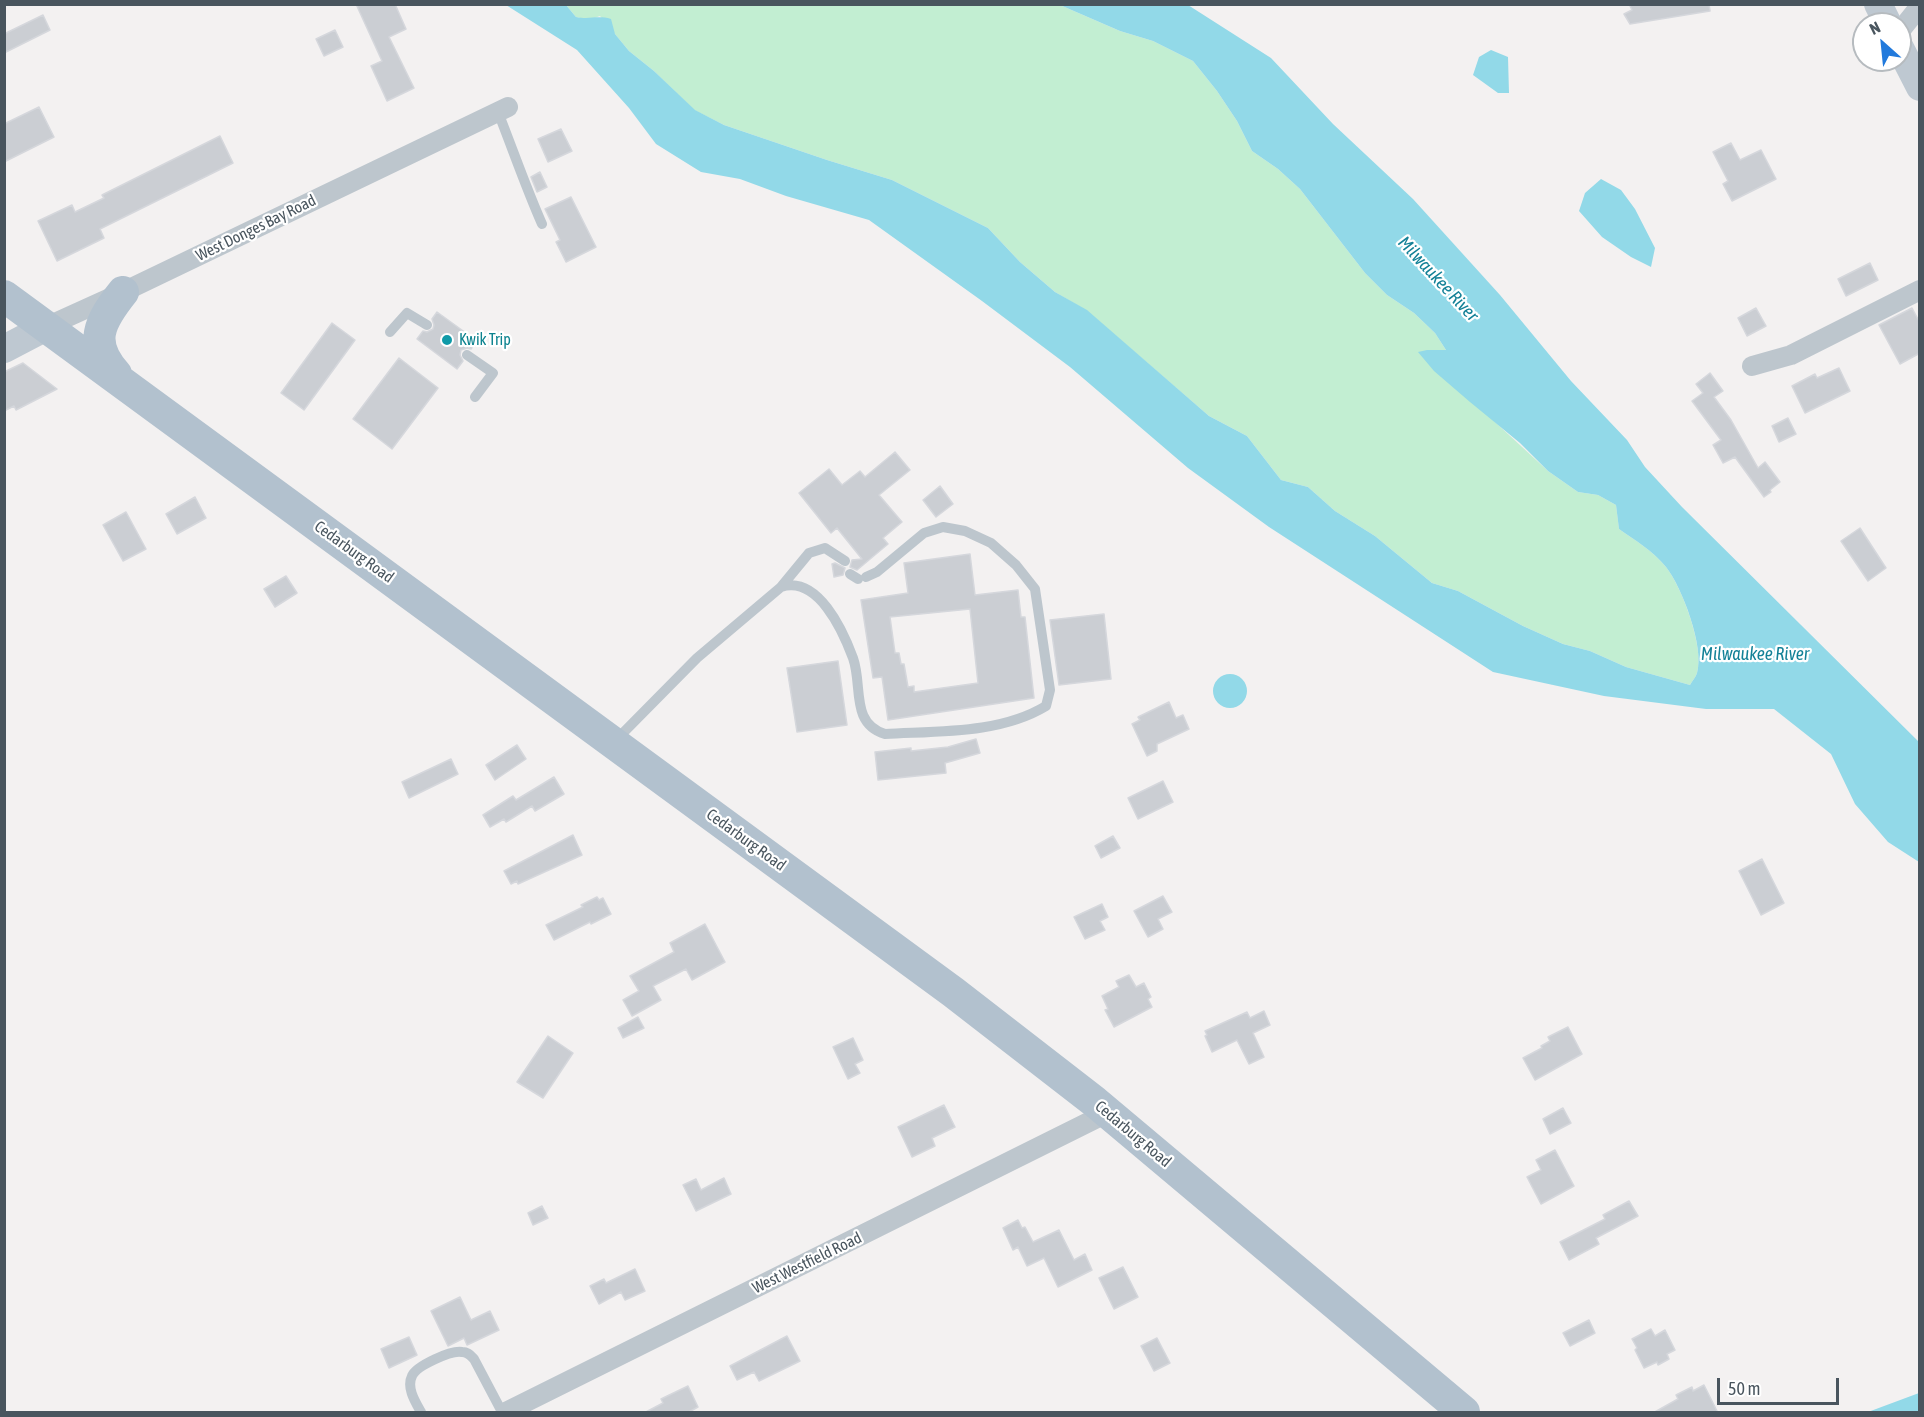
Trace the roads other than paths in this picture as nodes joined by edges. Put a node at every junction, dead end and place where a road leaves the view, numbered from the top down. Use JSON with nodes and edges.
{"nodes":[{"id":1,"x":1912,"y":71,"type":"edge"},
{"id":2,"x":1920,"y":87,"type":"edge"},
{"id":3,"x":503,"y":110,"type":"joint"},
{"id":4,"x":542,"y":224,"type":"dead end"},
{"id":5,"x":1920,"y":290,"type":"edge"},
{"id":6,"x":123,"y":292,"type":"junction"},
{"id":7,"x":4,"y":296,"type":"edge"},
{"id":8,"x":427,"y":325,"type":"dead end"},
{"id":9,"x":48,"y":326,"type":"junction"},
{"id":10,"x":390,"y":332,"type":"dead end"},
{"id":11,"x":4,"y":349,"type":"edge"},
{"id":12,"x":467,"y":355,"type":"dead end"},
{"id":13,"x":1752,"y":366,"type":"dead end"},
{"id":14,"x":125,"y":383,"type":"junction"},
{"id":15,"x":475,"y":397,"type":"dead end"},
{"id":16,"x":845,"y":561,"type":"dead end"},
{"id":17,"x":858,"y":577,"type":"dead end"},
{"id":18,"x":781,"y":586,"type":"junction"},
{"id":19,"x":614,"y":743,"type":"junction"},
{"id":20,"x":1107,"y":1113,"type":"junction"},
{"id":21,"x":421,"y":1413,"type":"edge"},
{"id":22,"x":504,"y":1413,"type":"edge"},
{"id":23,"x":1464,"y":1413,"type":"edge"}],
"edges":[{"from":1,"to":2,"type":"street"},
{"from":3,"to":4,"type":"lane"},
{"from":3,"to":6,"type":"street","name":"West Donges Bay Road"},
{"from":5,"to":13,"type":"street"},
{"from":6,"to":9,"type":"street","name":"West Donges Bay Road"},
{"from":6,"to":14,"type":"main road"},
{"from":7,"to":9,"type":"main road","name":"Cedarburg Road"},
{"from":8,"to":10,"type":"lane"},
{"from":9,"to":11,"type":"street","name":"West Donges Bay Road"},
{"from":9,"to":14,"type":"main road","name":"Cedarburg Road"},
{"from":12,"to":15,"type":"lane"},
{"from":14,"to":19,"type":"main road","name":"Cedarburg Road"},
{"from":16,"to":18,"type":"lane"},
{"from":17,"to":18,"type":"lane"},
{"from":18,"to":19,"type":"lane"},
{"from":19,"to":20,"type":"main road","name":"Cedarburg Road"},
{"from":20,"to":22,"type":"street","name":"West Westfield Road"},
{"from":20,"to":23,"type":"main road","name":"Cedarburg Road"},
{"from":21,"to":22,"type":"lane"}]}
